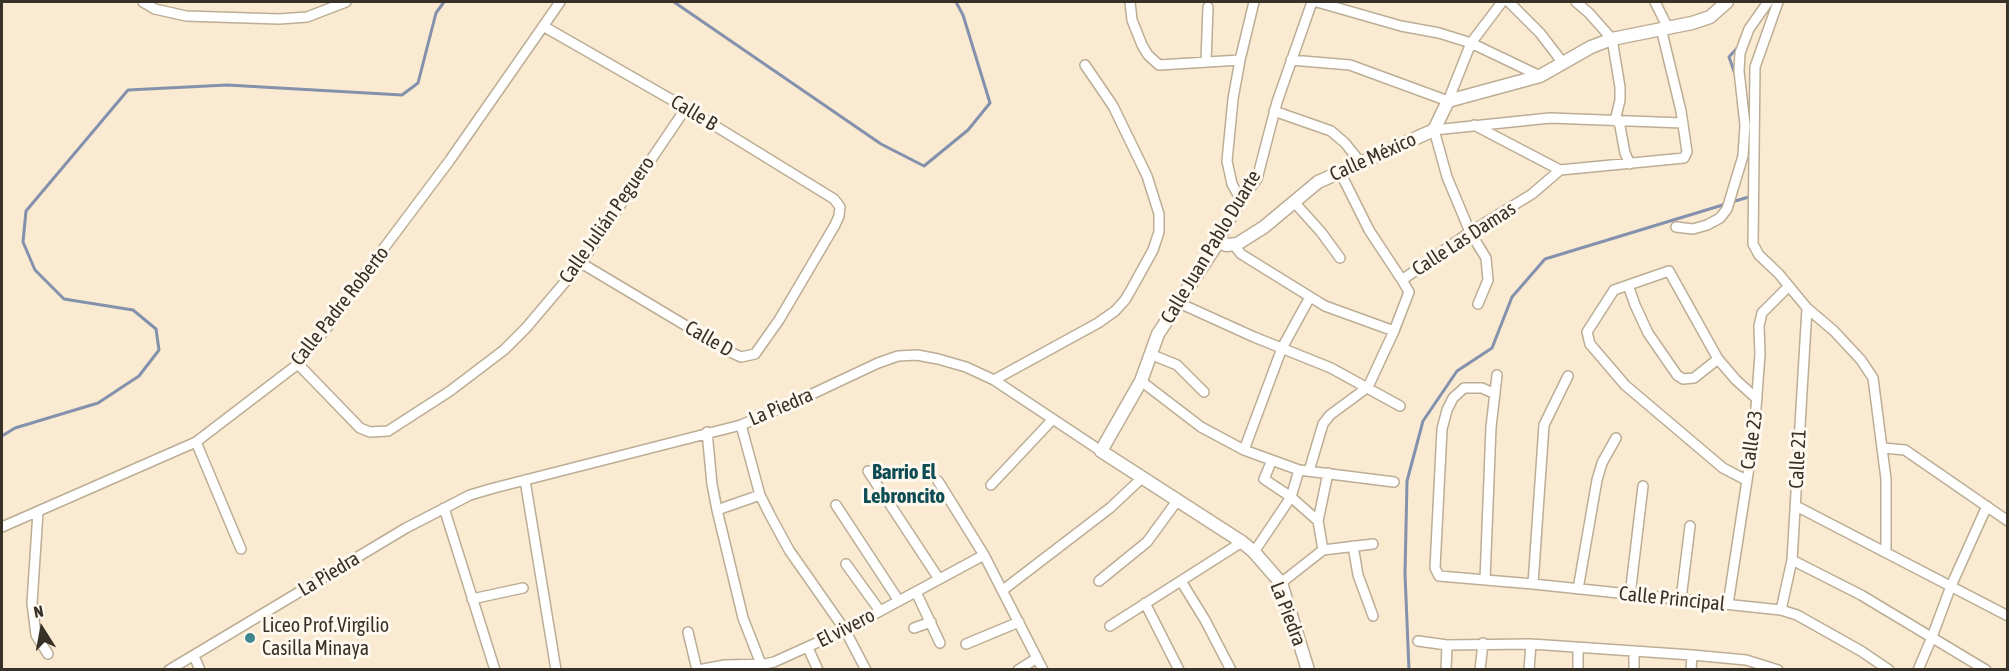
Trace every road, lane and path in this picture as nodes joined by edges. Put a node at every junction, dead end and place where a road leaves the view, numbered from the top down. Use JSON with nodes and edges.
{"nodes":[{"id":1,"x":143,"y":2,"type":"edge"},
{"id":2,"x":346,"y":2,"type":"edge"},
{"id":3,"x":560,"y":2,"type":"edge"},
{"id":4,"x":1130,"y":2,"type":"edge"},
{"id":5,"x":1254,"y":2,"type":"edge"},
{"id":6,"x":1312,"y":2,"type":"edge"},
{"id":7,"x":1317,"y":2,"type":"edge"},
{"id":8,"x":1502,"y":2,"type":"edge"},
{"id":9,"x":1509,"y":2,"type":"edge"},
{"id":10,"x":1576,"y":2,"type":"edge"},
{"id":11,"x":1655,"y":2,"type":"edge"},
{"id":12,"x":1725,"y":2,"type":"edge"},
{"id":13,"x":1768,"y":2,"type":"edge"},
{"id":14,"x":1778,"y":2,"type":"edge"},
{"id":15,"x":1208,"y":7,"type":"dead end"},
{"id":16,"x":543,"y":26,"type":"junction"},
{"id":17,"x":1664,"y":28,"type":"junction"},
{"id":18,"x":1612,"y":39,"type":"junction"},
{"id":19,"x":1471,"y":43,"type":"junction"},
{"id":20,"x":1240,"y":60,"type":"junction"},
{"id":21,"x":1291,"y":60,"type":"junction"},
{"id":22,"x":1206,"y":62,"type":"junction"},
{"id":23,"x":1563,"y":63,"type":"junction"},
{"id":24,"x":1084,"y":65,"type":"dead end"},
{"id":25,"x":1540,"y":76,"type":"junction"},
{"id":26,"x":1448,"y":100,"type":"junction"},
{"id":27,"x":686,"y":108,"type":"junction"},
{"id":28,"x":1274,"y":111,"type":"junction"},
{"id":29,"x":1617,"y":121,"type":"junction"},
{"id":30,"x":1683,"y":123,"type":"junction"},
{"id":31,"x":1473,"y":124,"type":"junction"},
{"id":32,"x":1434,"y":129,"type":"junction"},
{"id":33,"x":1361,"y":163,"type":"junction"},
{"id":34,"x":1630,"y":164,"type":"junction"},
{"id":35,"x":1560,"y":170,"type":"junction"},
{"id":36,"x":1340,"y":172,"type":"junction"},
{"id":37,"x":1241,"y":200,"type":"junction"},
{"id":38,"x":1294,"y":202,"type":"junction"},
{"id":39,"x":840,"y":207,"type":"joint"},
{"id":40,"x":1676,"y":227,"type":"dead end"},
{"id":41,"x":1470,"y":232,"type":"junction"},
{"id":42,"x":1219,"y":241,"type":"junction"},
{"id":43,"x":1234,"y":245,"type":"junction"},
{"id":44,"x":1340,"y":258,"type":"dead end"},
{"id":45,"x":581,"y":263,"type":"junction"},
{"id":46,"x":1402,"y":280,"type":"junction"},
{"id":47,"x":1628,"y":285,"type":"junction"},
{"id":48,"x":1789,"y":286,"type":"junction"},
{"id":49,"x":1310,"y":297,"type":"junction"},
{"id":50,"x":1179,"y":303,"type":"junction"},
{"id":51,"x":1478,"y":304,"type":"dead end"},
{"id":52,"x":1807,"y":308,"type":"junction"},
{"id":53,"x":1394,"y":331,"type":"junction"},
{"id":54,"x":1282,"y":348,"type":"junction"},
{"id":55,"x":1150,"y":354,"type":"junction"},
{"id":56,"x":1718,"y":359,"type":"junction"},
{"id":57,"x":298,"y":364,"type":"junction"},
{"id":58,"x":1497,"y":375,"type":"dead end"},
{"id":59,"x":1568,"y":376,"type":"dead end"},
{"id":60,"x":994,"y":380,"type":"junction"},
{"id":61,"x":1141,"y":381,"type":"junction"},
{"id":62,"x":1368,"y":387,"type":"junction"},
{"id":63,"x":1204,"y":392,"type":"dead end"},
{"id":64,"x":1495,"y":394,"type":"junction"},
{"id":65,"x":1757,"y":399,"type":"junction"},
{"id":66,"x":1400,"y":406,"type":"dead end"},
{"id":67,"x":1053,"y":419,"type":"junction"},
{"id":68,"x":741,"y":425,"type":"junction"},
{"id":69,"x":707,"y":432,"type":"junction"},
{"id":70,"x":1616,"y":438,"type":"dead end"},
{"id":71,"x":196,"y":442,"type":"junction"},
{"id":72,"x":1882,"y":448,"type":"junction"},
{"id":73,"x":1244,"y":450,"type":"junction"},
{"id":74,"x":1101,"y":451,"type":"junction"},
{"id":75,"x":1272,"y":460,"type":"junction"},
{"id":76,"x":1304,"y":470,"type":"junction"},
{"id":77,"x":868,"y":471,"type":"dead end"},
{"id":78,"x":1328,"y":474,"type":"junction"},
{"id":79,"x":1143,"y":477,"type":"junction"},
{"id":80,"x":525,"y":480,"type":"junction"},
{"id":81,"x":1746,"y":480,"type":"junction"},
{"id":82,"x":939,"y":481,"type":"dead end"},
{"id":83,"x":1394,"y":482,"type":"dead end"},
{"id":84,"x":991,"y":485,"type":"dead end"},
{"id":85,"x":1643,"y":486,"type":"dead end"},
{"id":86,"x":760,"y":495,"type":"junction"},
{"id":87,"x":1291,"y":497,"type":"junction"},
{"id":88,"x":1177,"y":501,"type":"junction"},
{"id":89,"x":836,"y":506,"type":"dead end"},
{"id":90,"x":1796,"y":506,"type":"junction"},
{"id":91,"x":1987,"y":506,"type":"junction"},
{"id":92,"x":444,"y":508,"type":"junction"},
{"id":93,"x":717,"y":510,"type":"junction"},
{"id":94,"x":38,"y":512,"type":"junction"},
{"id":95,"x":1318,"y":521,"type":"junction"},
{"id":96,"x":2007,"y":521,"type":"edge"},
{"id":97,"x":1690,"y":526,"type":"dead end"},
{"id":98,"x":2,"y":528,"type":"edge"},
{"id":99,"x":1242,"y":542,"type":"junction"},
{"id":100,"x":1373,"y":544,"type":"dead end"},
{"id":101,"x":1353,"y":546,"type":"junction"},
{"id":102,"x":241,"y":549,"type":"dead end"},
{"id":103,"x":1323,"y":550,"type":"junction"},
{"id":104,"x":1254,"y":552,"type":"junction"},
{"id":105,"x":1886,"y":552,"type":"junction"},
{"id":106,"x":984,"y":555,"type":"junction"},
{"id":107,"x":1792,"y":560,"type":"junction"},
{"id":108,"x":846,"y":564,"type":"dead end"},
{"id":109,"x":939,"y":579,"type":"junction"},
{"id":110,"x":1099,"y":580,"type":"dead end"},
{"id":111,"x":1485,"y":580,"type":"junction"},
{"id":112,"x":1180,"y":581,"type":"junction"},
{"id":113,"x":1281,"y":583,"type":"junction"},
{"id":114,"x":1533,"y":584,"type":"junction"},
{"id":115,"x":1951,"y":586,"type":"junction"},
{"id":116,"x":523,"y":588,"type":"dead end"},
{"id":117,"x":1578,"y":589,"type":"junction"},
{"id":118,"x":1003,"y":590,"type":"junction"},
{"id":119,"x":916,"y":592,"type":"junction"},
{"id":120,"x":1630,"y":595,"type":"junction"},
{"id":121,"x":472,"y":599,"type":"junction"},
{"id":122,"x":1681,"y":599,"type":"junction"},
{"id":123,"x":899,"y":601,"type":"junction"},
{"id":124,"x":1145,"y":603,"type":"junction"},
{"id":125,"x":1728,"y":604,"type":"junction"},
{"id":126,"x":1781,"y":609,"type":"junction"},
{"id":127,"x":880,"y":610,"type":"junction"},
{"id":128,"x":1372,"y":616,"type":"dead end"},
{"id":129,"x":2007,"y":616,"type":"edge"},
{"id":130,"x":931,"y":622,"type":"junction"},
{"id":131,"x":1019,"y":622,"type":"junction"},
{"id":132,"x":1110,"y":626,"type":"dead end"},
{"id":133,"x":914,"y":628,"type":"dead end"},
{"id":134,"x":845,"y":630,"type":"junction"},
{"id":135,"x":688,"y":632,"type":"dead end"},
{"id":136,"x":1932,"y":638,"type":"junction"},
{"id":137,"x":1418,"y":641,"type":"dead end"},
{"id":138,"x":940,"y":643,"type":"dead end"},
{"id":139,"x":1483,"y":643,"type":"junction"},
{"id":140,"x":966,"y":644,"type":"dead end"},
{"id":141,"x":1531,"y":644,"type":"junction"},
{"id":142,"x":1447,"y":645,"type":"junction"},
{"id":143,"x":808,"y":648,"type":"junction"},
{"id":144,"x":1578,"y":648,"type":"junction"},
{"id":145,"x":1634,"y":651,"type":"junction"},
{"id":146,"x":48,"y":654,"type":"dead end"},
{"id":147,"x":1692,"y":655,"type":"junction"},
{"id":148,"x":194,"y":656,"type":"junction"},
{"id":149,"x":1037,"y":658,"type":"junction"},
{"id":150,"x":1746,"y":665,"type":"edge"},
{"id":151,"x":765,"y":666,"type":"edge"},
{"id":152,"x":169,"y":669,"type":"edge"},
{"id":153,"x":200,"y":669,"type":"edge"},
{"id":154,"x":495,"y":669,"type":"edge"},
{"id":155,"x":556,"y":669,"type":"edge"},
{"id":156,"x":697,"y":669,"type":"edge"},
{"id":157,"x":818,"y":669,"type":"edge"},
{"id":158,"x":866,"y":669,"type":"edge"},
{"id":159,"x":1018,"y":669,"type":"edge"},
{"id":160,"x":1043,"y":669,"type":"edge"},
{"id":161,"x":1179,"y":669,"type":"edge"},
{"id":162,"x":1231,"y":669,"type":"edge"},
{"id":163,"x":1308,"y":669,"type":"edge"},
{"id":164,"x":1446,"y":669,"type":"edge"},
{"id":165,"x":1480,"y":669,"type":"edge"},
{"id":166,"x":1529,"y":669,"type":"edge"},
{"id":167,"x":1578,"y":669,"type":"edge"},
{"id":168,"x":1634,"y":669,"type":"edge"},
{"id":169,"x":1691,"y":669,"type":"edge"},
{"id":170,"x":1778,"y":669,"type":"edge"},
{"id":171,"x":1889,"y":669,"type":"edge"},
{"id":172,"x":1918,"y":669,"type":"edge"},
{"id":173,"x":1986,"y":669,"type":"edge"}],
"edges":[{"from":1,"to":2,"type":"street"},
{"from":3,"to":16,"type":"street","name":"Calle Padre Roberto"},
{"from":4,"to":22,"type":"street"},
{"from":5,"to":20,"type":"street"},
{"from":6,"to":21,"type":"street","name":"Calle Juan Pablo Duarte"},
{"from":7,"to":19,"type":"street"},
{"from":8,"to":19,"type":"street"},
{"from":9,"to":23,"type":"street"},
{"from":10,"to":18,"type":"street"},
{"from":11,"to":17,"type":"street"},
{"from":12,"to":17,"type":"street"},
{"from":13,"to":40,"type":"street"},
{"from":14,"to":48,"type":"street"},
{"from":15,"to":22,"type":"street"},
{"from":16,"to":27,"type":"street","name":"Calle B"},
{"from":16,"to":57,"type":"street","name":"Calle Padre Roberto"},
{"from":17,"to":18,"type":"street"},
{"from":17,"to":30,"type":"street"},
{"from":18,"to":23,"type":"street"},
{"from":18,"to":29,"type":"street"},
{"from":19,"to":25,"type":"street"},
{"from":19,"to":26,"type":"street"},
{"from":20,"to":22,"type":"street"},
{"from":20,"to":37,"type":"street"},
{"from":21,"to":26,"type":"street"},
{"from":21,"to":28,"type":"street","name":"Calle Juan Pablo Duarte"},
{"from":23,"to":25,"type":"street"},
{"from":24,"to":60,"type":"street"},
{"from":25,"to":26,"type":"street"},
{"from":26,"to":32,"type":"street","name":"Calle México"},
{"from":27,"to":39,"type":"street","name":"Calle B"},
{"from":27,"to":45,"type":"street","name":"Calle Julián Peguero"},
{"from":28,"to":33,"type":"street"},
{"from":28,"to":37,"type":"street","name":"Calle Juan Pablo Duarte"},
{"from":29,"to":30,"type":"street"},
{"from":29,"to":31,"type":"street"},
{"from":29,"to":34,"type":"street"},
{"from":30,"to":34,"type":"street"},
{"from":31,"to":32,"type":"street"},
{"from":31,"to":35,"type":"street"},
{"from":32,"to":33,"type":"street","name":"Calle México"},
{"from":32,"to":41,"type":"street"},
{"from":33,"to":36,"type":"street","name":"Calle México"},
{"from":34,"to":35,"type":"street"},
{"from":35,"to":41,"type":"street","name":"Calle Las Damas"},
{"from":36,"to":38,"type":"street","name":"Calle México"},
{"from":36,"to":46,"type":"street"},
{"from":37,"to":42,"type":"street","name":"Calle Juan Pablo Duarte"},
{"from":38,"to":43,"type":"street","name":"Calle México"},
{"from":38,"to":44,"type":"street"},
{"from":39,"to":45,"type":"street","name":"Calle D"},
{"from":41,"to":46,"type":"street","name":"Calle Las Damas"},
{"from":41,"to":51,"type":"street"},
{"from":42,"to":43,"type":"street"},
{"from":42,"to":50,"type":"street","name":"Calle Juan Pablo Duarte"},
{"from":43,"to":49,"type":"street"},
{"from":45,"to":57,"type":"street","name":"Calle Julián Peguero"},
{"from":46,"to":53,"type":"street","name":"Calle Las Damas"},
{"from":47,"to":56,"type":"street"},
{"from":47,"to":56,"type":"street"},
{"from":47,"to":81,"type":"street"},
{"from":48,"to":52,"type":"street"},
{"from":48,"to":65,"type":"street","name":"Calle 23"},
{"from":49,"to":53,"type":"street"},
{"from":49,"to":54,"type":"street"},
{"from":50,"to":54,"type":"street"},
{"from":50,"to":55,"type":"street","name":"Calle Juan Pablo Duarte"},
{"from":52,"to":72,"type":"street"},
{"from":52,"to":90,"type":"street","name":"Calle 21"},
{"from":53,"to":62,"type":"street","name":"Calle Las Damas"},
{"from":54,"to":62,"type":"street"},
{"from":54,"to":73,"type":"street"},
{"from":55,"to":61,"type":"street","name":"Calle Juan Pablo Duarte"},
{"from":55,"to":63,"type":"street"},
{"from":56,"to":65,"type":"street"},
{"from":57,"to":71,"type":"street","name":"Calle Padre Roberto"},
{"from":58,"to":64,"type":"street"},
{"from":59,"to":114,"type":"street"},
{"from":60,"to":67,"type":"street","name":"La Piedra"},
{"from":60,"to":68,"type":"street","name":"La Piedra"},
{"from":61,"to":73,"type":"street"},
{"from":61,"to":74,"type":"street","name":"Calle Juan Pablo Duarte"},
{"from":62,"to":66,"type":"street"},
{"from":62,"to":76,"type":"street","name":"Calle Las Damas"},
{"from":64,"to":111,"type":"street"},
{"from":64,"to":111,"type":"street","name":"Calle Principal"},
{"from":65,"to":81,"type":"street","name":"Calle 23"},
{"from":67,"to":74,"type":"street","name":"La Piedra"},
{"from":67,"to":84,"type":"street"},
{"from":68,"to":69,"type":"street","name":"La Piedra"},
{"from":68,"to":86,"type":"street"},
{"from":69,"to":80,"type":"street","name":"La Piedra"},
{"from":69,"to":93,"type":"street"},
{"from":70,"to":117,"type":"street"},
{"from":71,"to":94,"type":"street","name":"Calle Padre Roberto"},
{"from":71,"to":102,"type":"street"},
{"from":72,"to":91,"type":"street"},
{"from":72,"to":105,"type":"street"},
{"from":73,"to":75,"type":"street"},
{"from":74,"to":79,"type":"street","name":"La Piedra"},
{"from":75,"to":76,"type":"street"},
{"from":75,"to":87,"type":"street"},
{"from":76,"to":78,"type":"street"},
{"from":76,"to":87,"type":"street","name":"Calle Las Damas"},
{"from":77,"to":109,"type":"street"},
{"from":78,"to":83,"type":"street"},
{"from":78,"to":95,"type":"street"},
{"from":79,"to":88,"type":"street","name":"La Piedra"},
{"from":79,"to":118,"type":"street"},
{"from":80,"to":92,"type":"street","name":"La Piedra"},
{"from":80,"to":155,"type":"street"},
{"from":81,"to":125,"type":"street","name":"Calle 23"},
{"from":82,"to":106,"type":"street"},
{"from":85,"to":120,"type":"street"},
{"from":86,"to":93,"type":"street"},
{"from":86,"to":134,"type":"street"},
{"from":87,"to":95,"type":"street"},
{"from":87,"to":104,"type":"street","name":"Calle Las Damas"},
{"from":88,"to":99,"type":"street","name":"La Piedra"},
{"from":88,"to":110,"type":"street"},
{"from":89,"to":123,"type":"street"},
{"from":90,"to":105,"type":"street"},
{"from":90,"to":107,"type":"street","name":"Calle 21"},
{"from":91,"to":96,"type":"street"},
{"from":91,"to":115,"type":"street"},
{"from":92,"to":121,"type":"street"},
{"from":92,"to":148,"type":"street","name":"La Piedra"},
{"from":93,"to":151,"type":"street"},
{"from":94,"to":98,"type":"street","name":"Calle Padre Roberto"},
{"from":94,"to":146,"type":"street"},
{"from":95,"to":103,"type":"street"},
{"from":97,"to":122,"type":"street"},
{"from":99,"to":104,"type":"street","name":"La Piedra"},
{"from":99,"to":112,"type":"street"},
{"from":100,"to":101,"type":"street"},
{"from":101,"to":103,"type":"street"},
{"from":101,"to":128,"type":"street"},
{"from":103,"to":113,"type":"street"},
{"from":104,"to":113,"type":"street","name":"La Piedra"},
{"from":105,"to":115,"type":"street"},
{"from":106,"to":109,"type":"street","name":"El vivero"},
{"from":106,"to":118,"type":"street"},
{"from":107,"to":126,"type":"street","name":"Calle 21"},
{"from":107,"to":136,"type":"street"},
{"from":108,"to":127,"type":"street"},
{"from":109,"to":119,"type":"street","name":"El vivero"},
{"from":111,"to":114,"type":"street","name":"Calle Principal"},
{"from":112,"to":124,"type":"street"},
{"from":112,"to":162,"type":"street"},
{"from":113,"to":163,"type":"street","name":"La Piedra"},
{"from":114,"to":117,"type":"street","name":"Calle Principal"},
{"from":115,"to":129,"type":"street"},
{"from":115,"to":136,"type":"street"},
{"from":116,"to":121,"type":"street"},
{"from":117,"to":120,"type":"street","name":"Calle Principal"},
{"from":118,"to":131,"type":"street"},
{"from":119,"to":123,"type":"street","name":"El vivero"},
{"from":119,"to":130,"type":"street"},
{"from":120,"to":122,"type":"street","name":"Calle Principal"},
{"from":121,"to":154,"type":"street"},
{"from":122,"to":125,"type":"street","name":"Calle Principal"},
{"from":123,"to":127,"type":"street","name":"El vivero"},
{"from":124,"to":132,"type":"street"},
{"from":124,"to":161,"type":"street"},
{"from":125,"to":126,"type":"street","name":"Calle Principal"},
{"from":126,"to":171,"type":"street","name":"Calle Principal"},
{"from":127,"to":134,"type":"street","name":"El vivero"},
{"from":130,"to":133,"type":"street"},
{"from":130,"to":138,"type":"street"},
{"from":131,"to":140,"type":"street"},
{"from":131,"to":149,"type":"street"},
{"from":134,"to":143,"type":"street","name":"El vivero"},
{"from":134,"to":158,"type":"street"},
{"from":135,"to":156,"type":"street"},
{"from":136,"to":172,"type":"street"},
{"from":136,"to":173,"type":"street"},
{"from":137,"to":142,"type":"street"},
{"from":139,"to":141,"type":"street"},
{"from":139,"to":142,"type":"street"},
{"from":139,"to":165,"type":"street"},
{"from":141,"to":144,"type":"street"},
{"from":141,"to":166,"type":"street"},
{"from":142,"to":164,"type":"street"},
{"from":143,"to":151,"type":"street","name":"El vivero"},
{"from":143,"to":157,"type":"street"},
{"from":144,"to":145,"type":"street"},
{"from":144,"to":167,"type":"street"},
{"from":145,"to":147,"type":"street"},
{"from":145,"to":168,"type":"street"},
{"from":147,"to":150,"type":"street"},
{"from":147,"to":169,"type":"street"},
{"from":148,"to":152,"type":"street","name":"La Piedra"},
{"from":148,"to":153,"type":"street"},
{"from":149,"to":159,"type":"street"},
{"from":149,"to":160,"type":"street"},
{"from":150,"to":170,"type":"street"},
{"from":151,"to":156,"type":"street","name":"El vivero"}]}
